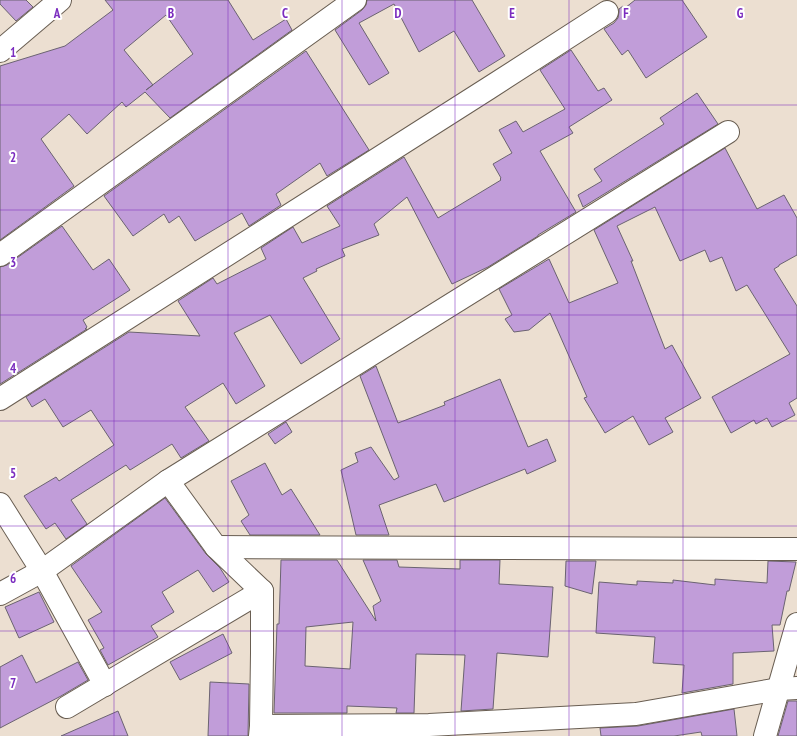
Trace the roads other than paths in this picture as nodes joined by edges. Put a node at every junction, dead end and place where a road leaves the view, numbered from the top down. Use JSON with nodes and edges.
{"nodes":[{"id":1,"x":60,"y":0,"type":"edge"},
{"id":2,"x":355,"y":0,"type":"edge"},
{"id":3,"x":606,"y":12,"type":"dead end"},
{"id":4,"x":0,"y":51,"type":"edge"},
{"id":5,"x":728,"y":132,"type":"dead end"},
{"id":6,"x":0,"y":255,"type":"edge"},
{"id":7,"x":0,"y":399,"type":"edge"},
{"id":8,"x":168,"y":481,"type":"junction"},
{"id":9,"x":0,"y":504,"type":"edge"},
{"id":10,"x":216,"y":547,"type":"junction"},
{"id":11,"x":797,"y":549,"type":"edge"},
{"id":12,"x":42,"y":571,"type":"junction"},
{"id":13,"x":262,"y":591,"type":"junction"},
{"id":14,"x":0,"y":594,"type":"edge"},
{"id":15,"x":797,"y":624,"type":"edge"},
{"id":16,"x":105,"y":685,"type":"junction"},
{"id":17,"x":788,"y":688,"type":"edge"},
{"id":18,"x":67,"y":708,"type":"dead end"},
{"id":19,"x":260,"y":731,"type":"edge"},
{"id":20,"x":428,"y":731,"type":"edge"},
{"id":21,"x":764,"y":736,"type":"edge"}],
"edges":[{"from":1,"to":4,"type":"street"},
{"from":2,"to":6,"type":"street"},
{"from":3,"to":7,"type":"street"},
{"from":5,"to":8,"type":"street"},
{"from":8,"to":10,"type":"street"},
{"from":8,"to":12,"type":"street"},
{"from":9,"to":12,"type":"street"},
{"from":10,"to":11,"type":"street"},
{"from":10,"to":13,"type":"street"},
{"from":12,"to":14,"type":"street"},
{"from":12,"to":16,"type":"street"},
{"from":13,"to":16,"type":"street"},
{"from":13,"to":19,"type":"street"},
{"from":15,"to":17,"type":"street"},
{"from":16,"to":18,"type":"street"},
{"from":17,"to":20,"type":"street"},
{"from":17,"to":21,"type":"street"},
{"from":19,"to":20,"type":"street"}]}
